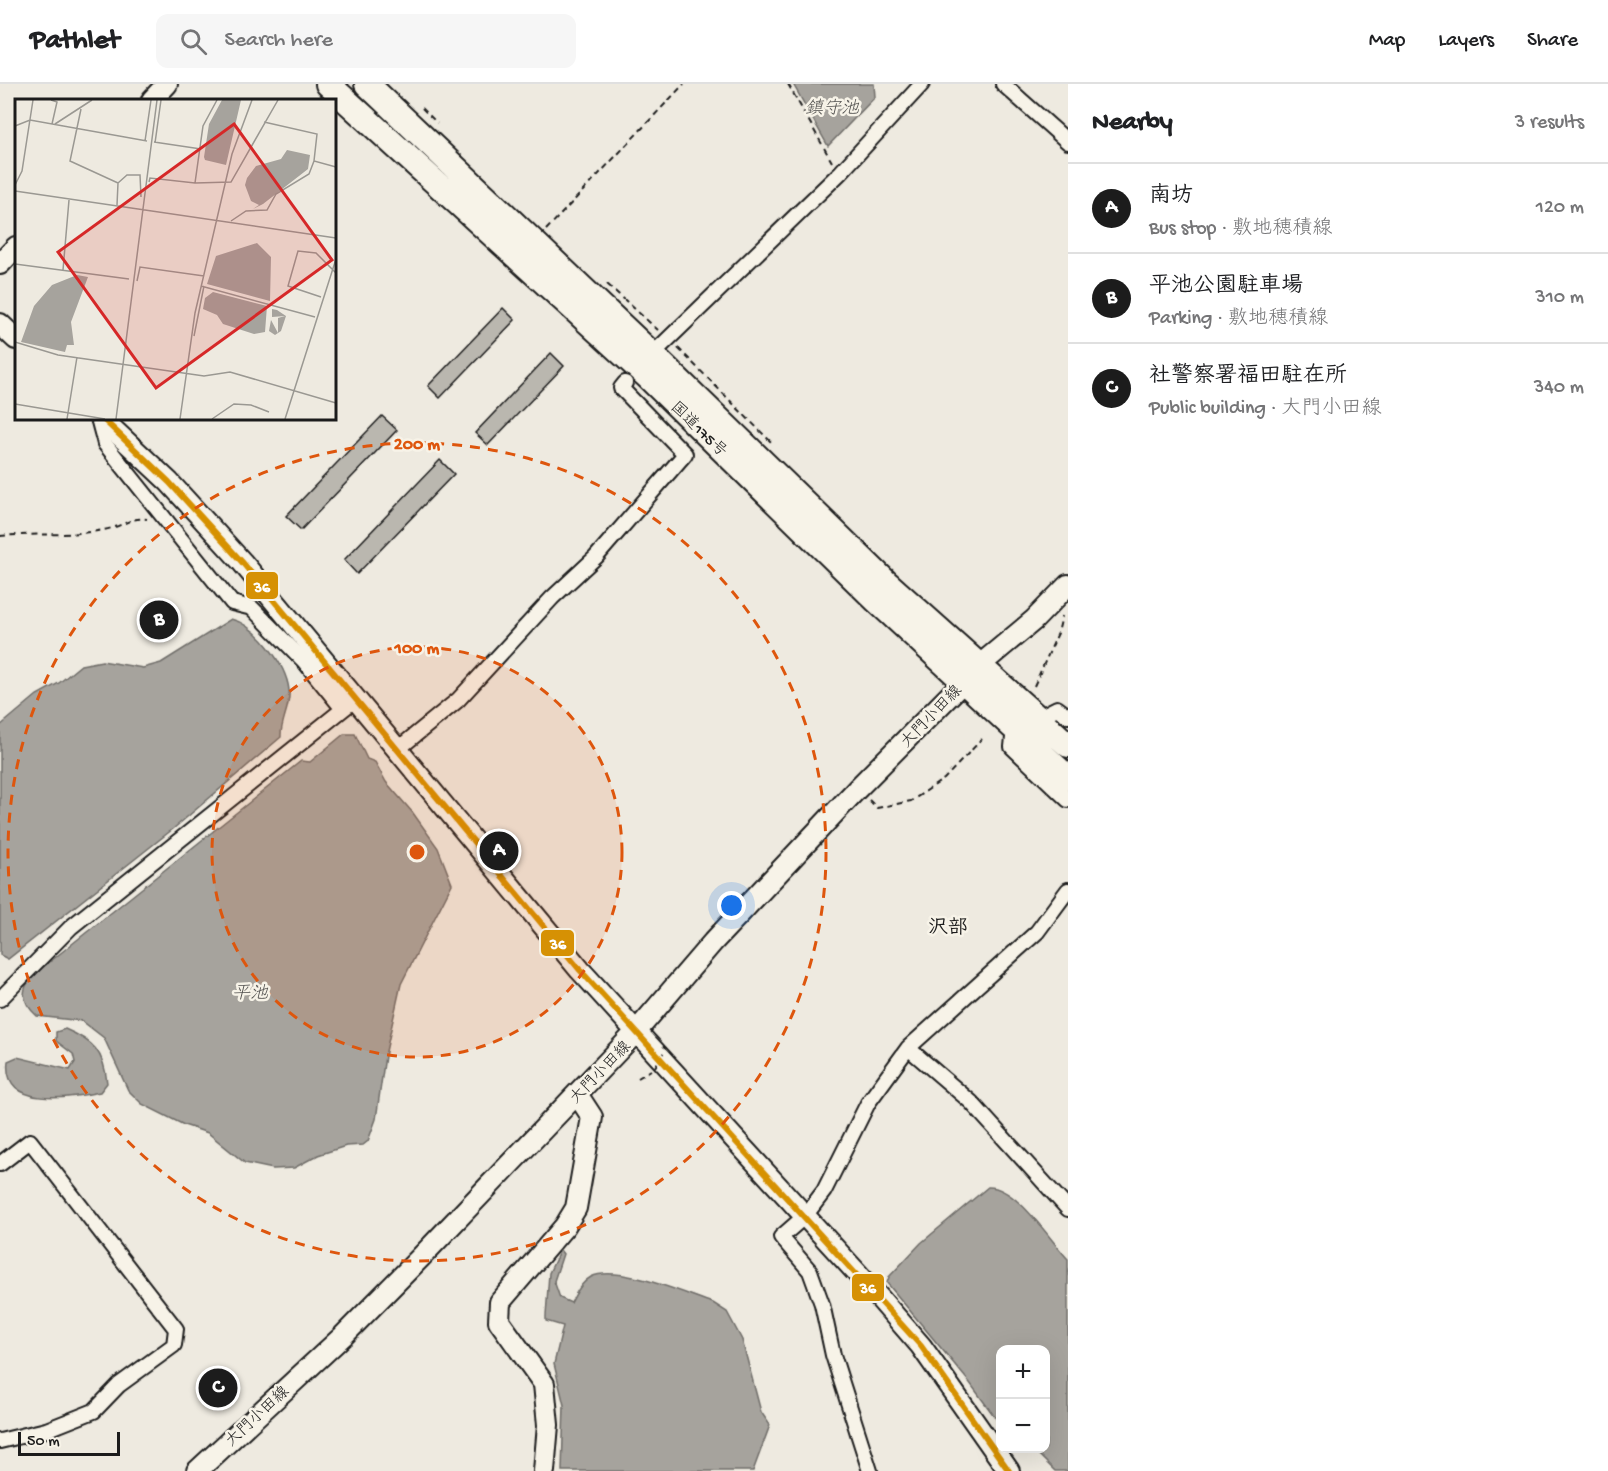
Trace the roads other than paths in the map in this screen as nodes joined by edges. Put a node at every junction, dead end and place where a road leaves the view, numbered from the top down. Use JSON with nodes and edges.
{"nodes":[{"id":1,"x":167,"y":84,"type":"edge"},
{"id":2,"x":328,"y":84,"type":"edge"},
{"id":3,"x":366,"y":84,"type":"edge"},
{"id":4,"x":922,"y":84,"type":"edge"},
{"id":5,"x":1003,"y":84,"type":"edge"},
{"id":6,"x":153,"y":99,"type":"edge"},
{"id":7,"x":1068,"y":142,"type":"edge"},
{"id":8,"x":15,"y":248,"type":"edge"},
{"id":9,"x":0,"y":264,"type":"edge"},
{"id":10,"x":0,"y":324,"type":"edge"},
{"id":11,"x":15,"y":338,"type":"edge"},
{"id":12,"x":661,"y":346,"type":"dead end"},
{"id":13,"x":625,"y":383,"type":"dead end"},
{"id":14,"x":99,"y":420,"type":"edge"},
{"id":15,"x":101,"y":420,"type":"edge"},
{"id":16,"x":1068,"y":585,"type":"edge"},
{"id":17,"x":980,"y":665,"type":"junction"},
{"id":18,"x":962,"y":682,"type":"junction"},
{"id":19,"x":350,"y":704,"type":"junction"},
{"id":20,"x":1068,"y":716,"type":"edge"},
{"id":21,"x":1039,"y":717,"type":"junction"},
{"id":22,"x":1014,"y":728,"type":"junction"},
{"id":23,"x":1068,"y":745,"type":"edge"},
{"id":24,"x":398,"y":749,"type":"junction"},
{"id":25,"x":1068,"y":778,"type":"edge"},
{"id":26,"x":1068,"y":800,"type":"edge"},
{"id":27,"x":1068,"y":890,"type":"edge"},
{"id":28,"x":0,"y":999,"type":"edge"},
{"id":29,"x":635,"y":1033,"type":"junction"},
{"id":30,"x":908,"y":1048,"type":"junction"},
{"id":31,"x":576,"y":1094,"type":"junction"},
{"id":32,"x":0,"y":1164,"type":"edge"},
{"id":33,"x":1068,"y":1208,"type":"edge"},
{"id":34,"x":805,"y":1216,"type":"junction"},
{"id":35,"x":0,"y":1441,"type":"edge"},
{"id":36,"x":197,"y":1471,"type":"edge"},
{"id":37,"x":544,"y":1471,"type":"edge"},
{"id":38,"x":870,"y":1471,"type":"edge"},
{"id":39,"x":1009,"y":1471,"type":"edge"}],
"edges":[{"from":1,"to":6,"type":"main road"},
{"from":2,"to":18,"type":"highway","name":"国道175号"},
{"from":3,"to":17,"type":"highway","name":"国道175号"},
{"from":4,"to":12,"type":"street"},
{"from":5,"to":7,"type":"street"},
{"from":8,"to":9,"type":"main road"},
{"from":10,"to":11,"type":"main road"},
{"from":13,"to":24,"type":"street"},
{"from":14,"to":19,"type":"street"},
{"from":15,"to":19,"type":"main road"},
{"from":16,"to":17,"type":"main road","name":"大門小田線"},
{"from":17,"to":18,"type":"main road","name":"大門小田線"},
{"from":17,"to":21,"type":"highway","name":"国道175号"},
{"from":18,"to":22,"type":"highway","name":"国道175号"},
{"from":18,"to":29,"type":"main road","name":"大門小田線"},
{"from":19,"to":24,"type":"main road"},
{"from":19,"to":28,"type":"street"},
{"from":20,"to":21,"type":"street"},
{"from":21,"to":23,"type":"highway","name":"国道175号"},
{"from":22,"to":25,"type":"highway","name":"国道175号"},
{"from":22,"to":26,"type":"street"},
{"from":24,"to":29,"type":"main road"},
{"from":27,"to":30,"type":"street"},
{"from":29,"to":31,"type":"main road","name":"大門小田線"},
{"from":29,"to":34,"type":"main road"},
{"from":30,"to":33,"type":"street"},
{"from":30,"to":34,"type":"street"},
{"from":31,"to":36,"type":"main road","name":"大門小田線"},
{"from":31,"to":37,"type":"main road"},
{"from":32,"to":35,"type":"street"},
{"from":34,"to":38,"type":"street"},
{"from":34,"to":39,"type":"main road"}]}
